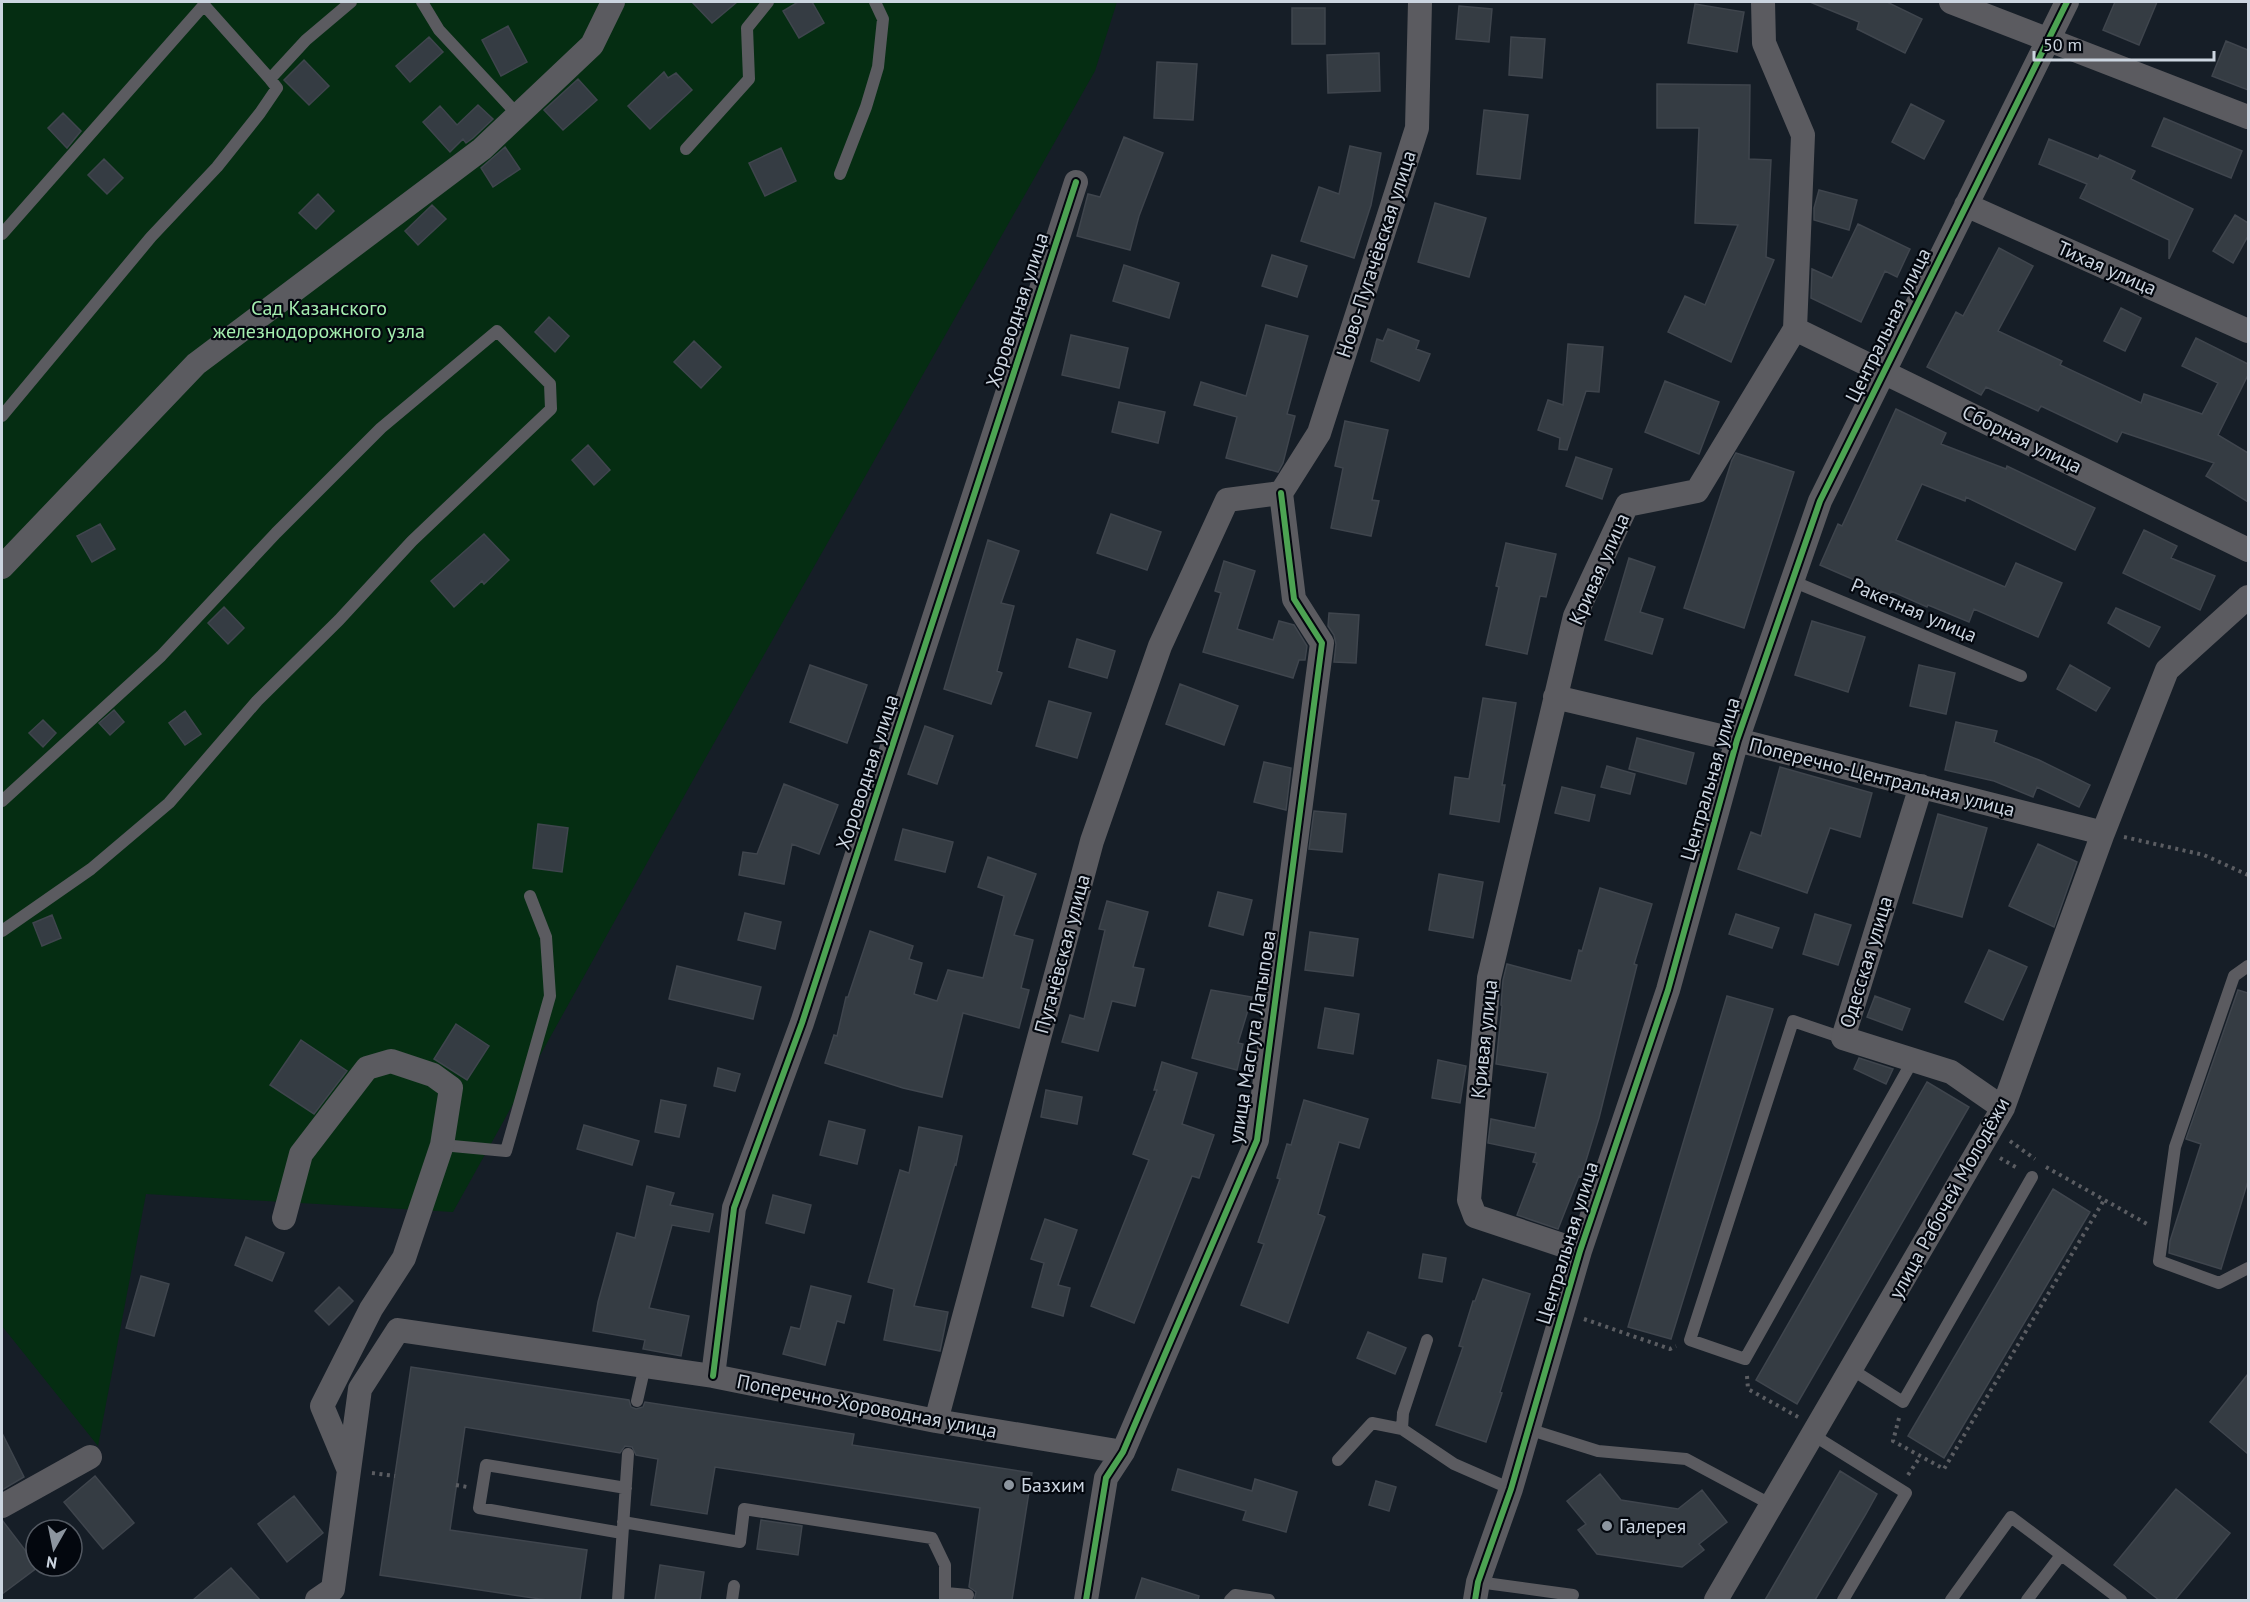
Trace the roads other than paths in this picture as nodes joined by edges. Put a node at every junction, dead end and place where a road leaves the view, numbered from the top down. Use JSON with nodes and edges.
{"nodes":[{"id":1,"x":351,"y":2,"type":"edge"},
{"id":2,"x":422,"y":2,"type":"edge"},
{"id":3,"x":613,"y":2,"type":"edge"},
{"id":4,"x":768,"y":2,"type":"edge"},
{"id":5,"x":875,"y":2,"type":"edge"},
{"id":6,"x":1419,"y":2,"type":"edge"},
{"id":7,"x":1763,"y":2,"type":"edge"},
{"id":8,"x":1951,"y":2,"type":"edge"},
{"id":9,"x":2067,"y":2,"type":"edge"},
{"id":10,"x":2048,"y":40,"type":"junction"},
{"id":11,"x":270,"y":79,"type":"junction"},
{"id":12,"x":518,"y":115,"type":"junction"},
{"id":13,"x":2248,"y":117,"type":"edge"},
{"id":14,"x":686,"y":148,"type":"dead end"},
{"id":15,"x":840,"y":174,"type":"dead end"},
{"id":16,"x":1076,"y":182,"type":"dead end"},
{"id":17,"x":1966,"y":205,"type":"junction"},
{"id":18,"x":2,"y":234,"type":"edge"},
{"id":19,"x":1795,"y":329,"type":"junction"},
{"id":20,"x":2248,"y":331,"type":"edge"},
{"id":21,"x":1884,"y":371,"type":"junction"},
{"id":22,"x":2,"y":416,"type":"edge"},
{"id":23,"x":1281,"y":493,"type":"junction"},
{"id":24,"x":2248,"y":550,"type":"edge"},
{"id":25,"x":2,"y":567,"type":"edge"},
{"id":26,"x":1792,"y":581,"type":"junction"},
{"id":27,"x":2248,"y":597,"type":"edge"},
{"id":28,"x":2021,"y":676,"type":"dead end"},
{"id":29,"x":1555,"y":697,"type":"junction"},
{"id":30,"x":1737,"y":740,"type":"junction"},
{"id":31,"x":1921,"y":786,"type":"junction"},
{"id":32,"x":2,"y":801,"type":"edge"},
{"id":33,"x":2103,"y":833,"type":"junction"},
{"id":34,"x":530,"y":896,"type":"dead end"},
{"id":35,"x":2,"y":931,"type":"edge"},
{"id":36,"x":2248,"y":966,"type":"edge"},
{"id":37,"x":1843,"y":1038,"type":"junction"},
{"id":38,"x":1913,"y":1060,"type":"junction"},
{"id":39,"x":2003,"y":1108,"type":"junction"},
{"id":40,"x":441,"y":1145,"type":"junction"},
{"id":41,"x":2032,"y":1177,"type":"road end"},
{"id":42,"x":284,"y":1218,"type":"dead end"},
{"id":43,"x":1580,"y":1251,"type":"junction"},
{"id":44,"x":2248,"y":1268,"type":"edge"},
{"id":45,"x":1427,"y":1340,"type":"dead end"},
{"id":46,"x":645,"y":1366,"type":"junction"},
{"id":47,"x":1851,"y":1369,"type":"junction"},
{"id":48,"x":713,"y":1376,"type":"junction"},
{"id":49,"x":637,"y":1401,"type":"dead end"},
{"id":50,"x":936,"y":1421,"type":"junction"},
{"id":51,"x":1402,"y":1429,"type":"junction"},
{"id":52,"x":1528,"y":1429,"type":"junction"},
{"id":53,"x":1815,"y":1431,"type":"junction"},
{"id":54,"x":1123,"y":1452,"type":"junction"},
{"id":55,"x":628,"y":1454,"type":"dead end"},
{"id":56,"x":90,"y":1456,"type":"dead end"},
{"id":57,"x":1338,"y":1460,"type":"dead end"},
{"id":58,"x":349,"y":1470,"type":"junction"},
{"id":59,"x":626,"y":1488,"type":"junction"},
{"id":60,"x":1511,"y":1489,"type":"junction"},
{"id":61,"x":1772,"y":1505,"type":"junction"},
{"id":62,"x":2,"y":1506,"type":"edge"},
{"id":63,"x":622,"y":1528,"type":"junction"},
{"id":64,"x":2061,"y":1555,"type":"junction"},
{"id":65,"x":734,"y":1586,"type":"dead end"},
{"id":66,"x":1476,"y":1591,"type":"edge"},
{"id":67,"x":1573,"y":1595,"type":"dead end"},
{"id":68,"x":968,"y":1596,"type":"dead end"},
{"id":69,"x":946,"y":1597,"type":"edge"},
{"id":70,"x":317,"y":1600,"type":"edge"},
{"id":71,"x":618,"y":1600,"type":"edge"},
{"id":72,"x":732,"y":1600,"type":"edge"},
{"id":73,"x":1086,"y":1600,"type":"edge"},
{"id":74,"x":1230,"y":1600,"type":"edge"},
{"id":75,"x":1269,"y":1600,"type":"edge"},
{"id":76,"x":1716,"y":1600,"type":"edge"},
{"id":77,"x":1843,"y":1600,"type":"edge"},
{"id":78,"x":1951,"y":1600,"type":"edge"},
{"id":79,"x":2027,"y":1600,"type":"edge"},
{"id":80,"x":2121,"y":1600,"type":"edge"}],
"edges":[{"from":1,"to":11,"type":"lane"},
{"from":2,"to":12,"type":"lane"},
{"from":3,"to":12,"type":"street"},
{"from":4,"to":14,"type":"lane"},
{"from":5,"to":15,"type":"lane"},
{"from":6,"to":23,"type":"street","name":"Ново-Пугачёвская улица"},
{"from":7,"to":19,"type":"street","name":"Кривая улица"},
{"from":8,"to":10,"type":"street"},
{"from":9,"to":10,"type":"street","name":"Центральная улица"},
{"from":10,"to":13,"type":"street"},
{"from":10,"to":17,"type":"street","name":"Центральная улица"},
{"from":11,"to":18,"type":"lane"},
{"from":11,"to":22,"type":"lane"},
{"from":12,"to":25,"type":"street"},
{"from":16,"to":48,"type":"street","name":"Хороводная улица"},
{"from":17,"to":20,"type":"street","name":"Тихая улица"},
{"from":17,"to":21,"type":"street","name":"Центральная улица"},
{"from":19,"to":21,"type":"street","name":"Сборная улица"},
{"from":19,"to":29,"type":"street","name":"Кривая улица"},
{"from":21,"to":24,"type":"street","name":"Сборная улица"},
{"from":21,"to":26,"type":"street","name":"Центральная улица"},
{"from":23,"to":50,"type":"street","name":"Пугачёвская улица"},
{"from":23,"to":54,"type":"street","name":"улица Масгута Латыпова"},
{"from":26,"to":28,"type":"lane","name":"Ракетная улица"},
{"from":26,"to":30,"type":"street","name":"Центральная улица"},
{"from":27,"to":33,"type":"street","name":"улица Рабочей Молодёжи"},
{"from":29,"to":30,"type":"street","name":"Поперечно-Центральная улица"},
{"from":29,"to":43,"type":"street","name":"Кривая улица"},
{"from":30,"to":31,"type":"street","name":"Поперечно-Центральная улица"},
{"from":30,"to":43,"type":"street","name":"Центральная улица"},
{"from":31,"to":33,"type":"street","name":"Поперечно-Центральная улица"},
{"from":31,"to":37,"type":"street","name":"Одесская улица"},
{"from":32,"to":35,"type":"lane"},
{"from":33,"to":39,"type":"street","name":"улица Рабочей Молодёжи"},
{"from":34,"to":40,"type":"lane"},
{"from":36,"to":44,"type":"lane"},
{"from":37,"to":38,"type":"street","name":"Одесская улица"},
{"from":37,"to":38,"type":"lane"},
{"from":38,"to":39,"type":"street","name":"Одесская улица"},
{"from":39,"to":47,"type":"street","name":"улица Рабочей Молодёжи"},
{"from":40,"to":42,"type":"street"},
{"from":40,"to":58,"type":"street"},
{"from":41,"to":47,"type":"lane"},
{"from":43,"to":52,"type":"street","name":"Центральная улица"},
{"from":45,"to":51,"type":"lane"},
{"from":46,"to":48,"type":"street","name":"Поперечно-Хороводная улица"},
{"from":46,"to":49,"type":"lane"},
{"from":46,"to":58,"type":"street","name":"Поперечно-Хороводная улица"},
{"from":47,"to":53,"type":"street","name":"улица Рабочей Молодёжи"},
{"from":48,"to":50,"type":"street","name":"Поперечно-Хороводная улица"},
{"from":50,"to":54,"type":"street","name":"Поперечно-Хороводная улица"},
{"from":51,"to":57,"type":"lane"},
{"from":51,"to":60,"type":"lane"},
{"from":52,"to":60,"type":"street","name":"Центральная улица"},
{"from":52,"to":61,"type":"lane"},
{"from":53,"to":61,"type":"street","name":"улица Рабочей Молодёжи"},
{"from":53,"to":77,"type":"lane"},
{"from":54,"to":73,"type":"street","name":"улица Масгута Латыпова"},
{"from":55,"to":59,"type":"lane"},
{"from":56,"to":62,"type":"street"},
{"from":58,"to":70,"type":"street"},
{"from":59,"to":63,"type":"lane"},
{"from":59,"to":63,"type":"lane"},
{"from":60,"to":66,"type":"street","name":"Центральная улица"},
{"from":61,"to":76,"type":"street","name":"улица Рабочей Молодёжи"},
{"from":63,"to":69,"type":"lane"},
{"from":63,"to":71,"type":"lane"},
{"from":64,"to":78,"type":"lane"},
{"from":64,"to":79,"type":"lane"},
{"from":64,"to":80,"type":"lane"},
{"from":65,"to":72,"type":"lane"},
{"from":66,"to":67,"type":"lane"},
{"from":68,"to":69,"type":"lane"},
{"from":74,"to":75,"type":"lane"}]}
